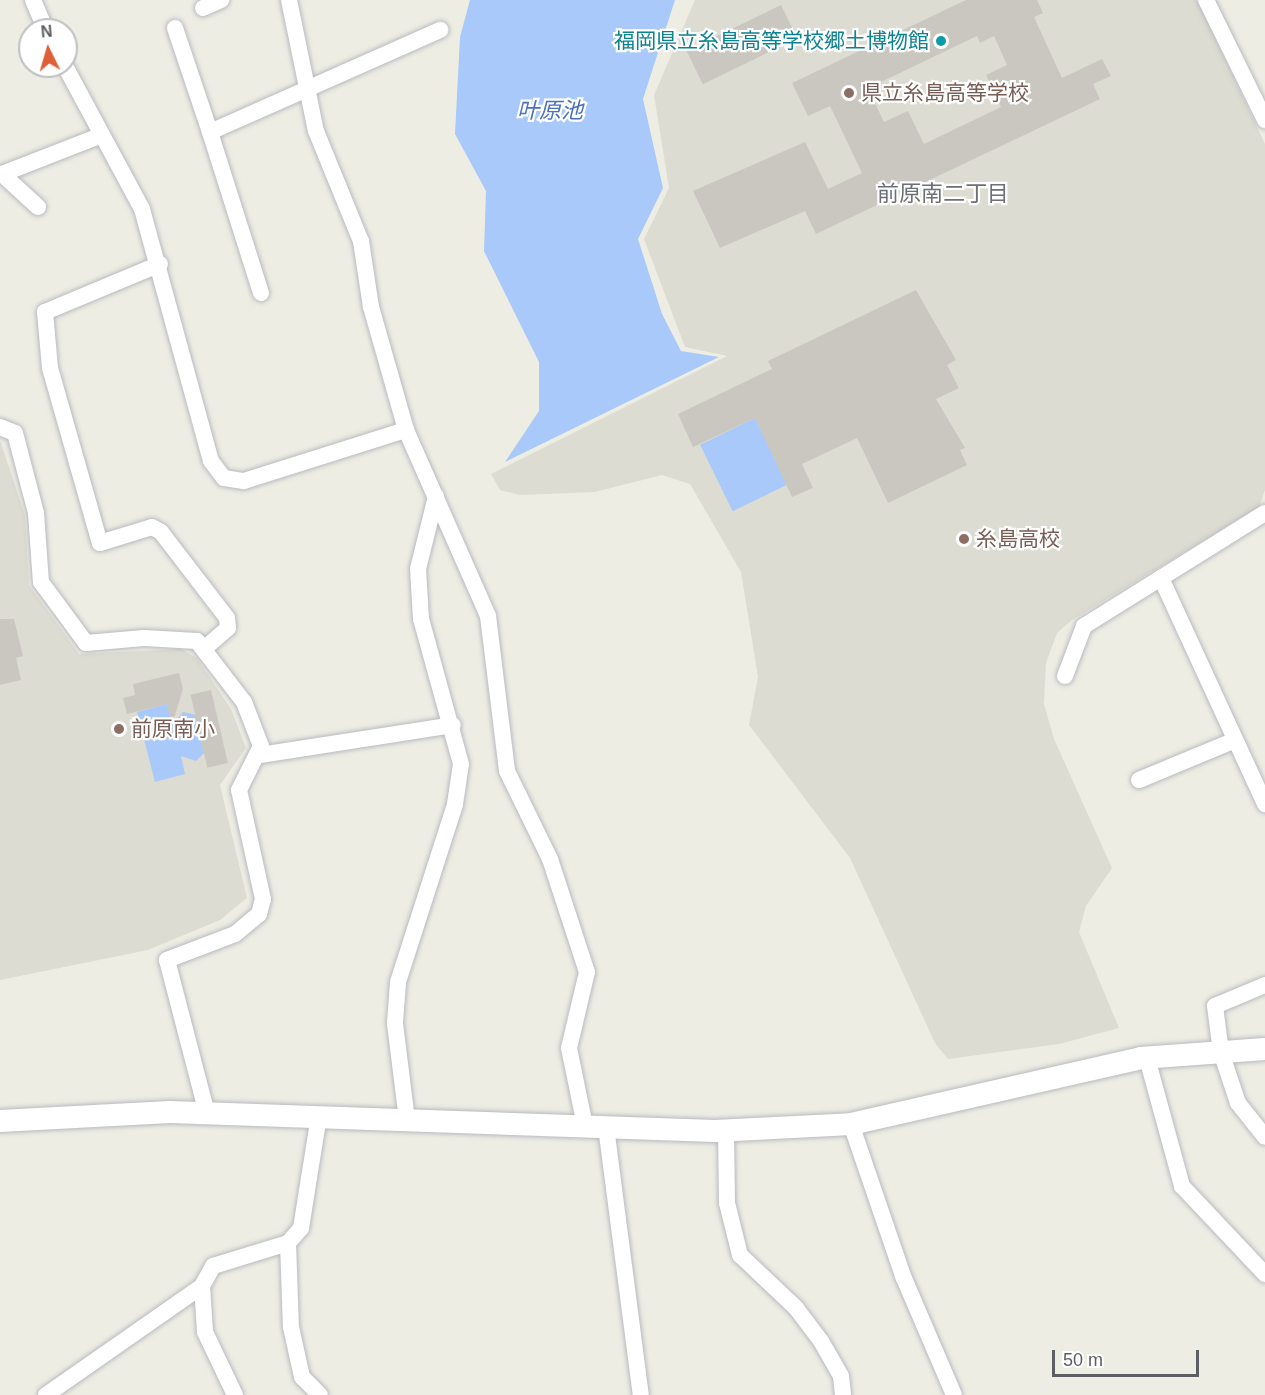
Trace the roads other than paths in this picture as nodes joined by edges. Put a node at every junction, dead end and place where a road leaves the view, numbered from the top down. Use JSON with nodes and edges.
{"nodes":[{"id":1,"x":33,"y":0,"type":"edge"},
{"id":2,"x":221,"y":0,"type":"edge"},
{"id":3,"x":289,"y":0,"type":"edge"},
{"id":4,"x":1206,"y":0,"type":"edge"},
{"id":5,"x":203,"y":8,"type":"dead end"},
{"id":6,"x":41,"y":18,"type":"edge"},
{"id":7,"x":175,"y":28,"type":"dead end"},
{"id":8,"x":440,"y":30,"type":"dead end"},
{"id":9,"x":71,"y":78,"type":"edge"},
{"id":10,"x":308,"y":88,"type":"junction"},
{"id":11,"x":1265,"y":120,"type":"edge"},
{"id":12,"x":210,"y":132,"type":"junction"},
{"id":13,"x":102,"y":135,"type":"junction"},
{"id":14,"x":1,"y":173,"type":"edge"},
{"id":15,"x":38,"y":207,"type":"dead end"},
{"id":16,"x":160,"y":264,"type":"junction"},
{"id":17,"x":261,"y":293,"type":"dead end"},
{"id":18,"x":0,"y":427,"type":"edge"},
{"id":19,"x":406,"y":430,"type":"junction"},
{"id":20,"x":435,"y":496,"type":"junction"},
{"id":21,"x":1265,"y":513,"type":"edge"},
{"id":22,"x":1161,"y":578,"type":"junction"},
{"id":23,"x":205,"y":648,"type":"junction"},
{"id":24,"x":1065,"y":676,"type":"dead end"},
{"id":25,"x":453,"y":725,"type":"junction"},
{"id":26,"x":1235,"y":740,"type":"junction"},
{"id":27,"x":260,"y":755,"type":"junction"},
{"id":28,"x":1138,"y":780,"type":"dead end"},
{"id":29,"x":1265,"y":804,"type":"edge"},
{"id":30,"x":1265,"y":985,"type":"edge"},
{"id":31,"x":1265,"y":1049,"type":"edge"},
{"id":32,"x":1221,"y":1052,"type":"junction"},
{"id":33,"x":1147,"y":1058,"type":"junction"},
{"id":34,"x":207,"y":1114,"type":"junction"},
{"id":35,"x":319,"y":1114,"type":"junction"},
{"id":36,"x":407,"y":1120,"type":"junction"},
{"id":37,"x":0,"y":1121,"type":"edge"},
{"id":38,"x":851,"y":1124,"type":"junction"},
{"id":39,"x":595,"y":1127,"type":"junction"},
{"id":40,"x":726,"y":1130,"type":"junction"},
{"id":41,"x":1265,"y":1137,"type":"edge"},
{"id":42,"x":288,"y":1244,"type":"junction"},
{"id":43,"x":1265,"y":1274,"type":"edge"},
{"id":44,"x":202,"y":1286,"type":"junction"},
{"id":45,"x":46,"y":1395,"type":"edge"},
{"id":46,"x":235,"y":1395,"type":"edge"},
{"id":47,"x":320,"y":1395,"type":"edge"},
{"id":48,"x":641,"y":1395,"type":"edge"},
{"id":49,"x":843,"y":1395,"type":"edge"},
{"id":50,"x":954,"y":1395,"type":"edge"}],
"edges":[{"from":1,"to":6,"type":"street"},
{"from":2,"to":5,"type":"street"},
{"from":3,"to":10,"type":"street"},
{"from":4,"to":11,"type":"street"},
{"from":7,"to":12,"type":"street"},
{"from":8,"to":10,"type":"street"},
{"from":9,"to":13,"type":"street"},
{"from":10,"to":12,"type":"street"},
{"from":10,"to":19,"type":"street"},
{"from":12,"to":17,"type":"street"},
{"from":13,"to":14,"type":"street"},
{"from":13,"to":16,"type":"street"},
{"from":14,"to":15,"type":"street"},
{"from":16,"to":19,"type":"street"},
{"from":16,"to":23,"type":"street"},
{"from":18,"to":23,"type":"street"},
{"from":19,"to":20,"type":"street"},
{"from":20,"to":25,"type":"street"},
{"from":20,"to":39,"type":"street"},
{"from":21,"to":22,"type":"street"},
{"from":22,"to":24,"type":"street"},
{"from":22,"to":26,"type":"street"},
{"from":23,"to":27,"type":"street"},
{"from":25,"to":27,"type":"street"},
{"from":25,"to":36,"type":"street"},
{"from":26,"to":28,"type":"street"},
{"from":26,"to":29,"type":"street"},
{"from":27,"to":34,"type":"street"},
{"from":30,"to":32,"type":"street"},
{"from":31,"to":32,"type":"street"},
{"from":32,"to":33,"type":"street"},
{"from":32,"to":41,"type":"street"},
{"from":33,"to":38,"type":"street"},
{"from":33,"to":43,"type":"street"},
{"from":34,"to":35,"type":"street"},
{"from":34,"to":37,"type":"street"},
{"from":35,"to":36,"type":"street"},
{"from":35,"to":42,"type":"street"},
{"from":36,"to":39,"type":"street"},
{"from":38,"to":40,"type":"street"},
{"from":38,"to":50,"type":"street"},
{"from":39,"to":40,"type":"street"},
{"from":39,"to":48,"type":"street"},
{"from":40,"to":49,"type":"street"},
{"from":42,"to":44,"type":"street"},
{"from":42,"to":47,"type":"street"},
{"from":44,"to":45,"type":"street"},
{"from":44,"to":46,"type":"street"}]}
